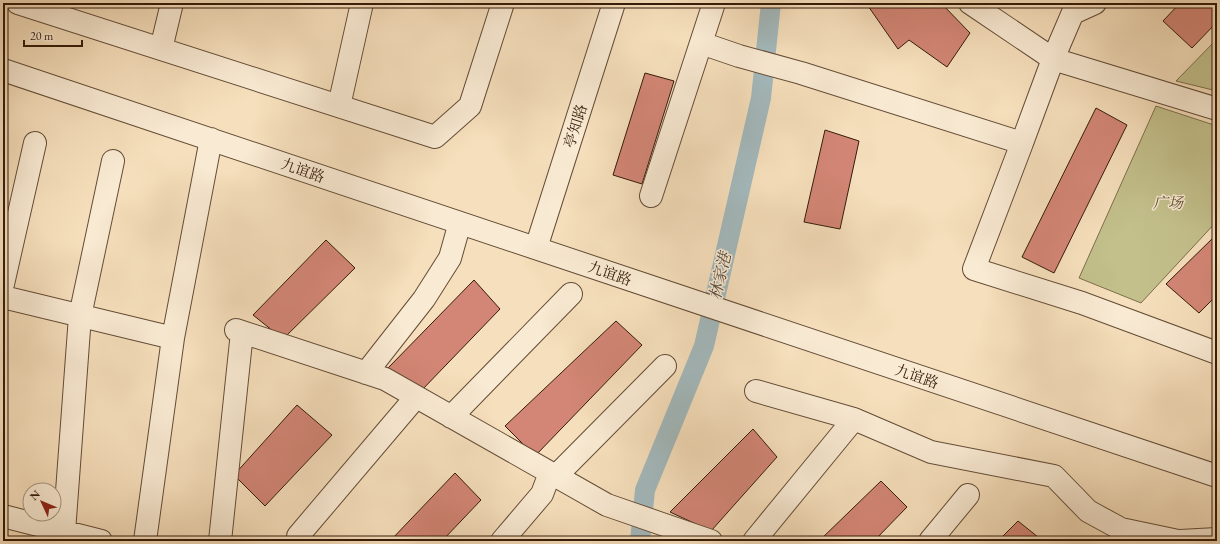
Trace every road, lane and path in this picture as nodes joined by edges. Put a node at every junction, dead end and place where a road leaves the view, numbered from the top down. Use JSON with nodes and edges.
{"nodes":[{"id":1,"x":18,"y":3,"type":"edge"},
{"id":2,"x":172,"y":3,"type":"edge"},
{"id":3,"x":362,"y":3,"type":"edge"},
{"id":4,"x":504,"y":3,"type":"edge"},
{"id":5,"x":614,"y":3,"type":"edge"},
{"id":6,"x":714,"y":3,"type":"edge"},
{"id":7,"x":970,"y":3,"type":"edge"},
{"id":8,"x":1096,"y":3,"type":"edge"},
{"id":9,"x":53,"y":8,"type":"edge"},
{"id":10,"x":1075,"y":8,"type":"edge"},
{"id":11,"x":701,"y":43,"type":"junction"},
{"id":12,"x":161,"y":49,"type":"junction"},
{"id":13,"x":1053,"y":59,"type":"junction"},
{"id":14,"x":3,"y":70,"type":"edge"},
{"id":15,"x":338,"y":106,"type":"junction"},
{"id":16,"x":1217,"y":109,"type":"edge"},
{"id":17,"x":211,"y":139,"type":"junction"},
{"id":18,"x":35,"y":143,"type":"dead end"},
{"id":19,"x":1022,"y":143,"type":"junction"},
{"id":20,"x":113,"y":161,"type":"dead end"},
{"id":21,"x":651,"y":196,"type":"dead end"},
{"id":22,"x":458,"y":222,"type":"junction"},
{"id":23,"x":536,"y":248,"type":"junction"},
{"id":24,"x":3,"y":284,"type":"edge"},
{"id":25,"x":571,"y":294,"type":"dead end"},
{"id":26,"x":3,"y":298,"type":"edge"},
{"id":27,"x":80,"y":316,"type":"junction"},
{"id":28,"x":173,"y":338,"type":"junction"},
{"id":29,"x":1217,"y":353,"type":"edge"},
{"id":30,"x":665,"y":366,"type":"dead end"},
{"id":31,"x":366,"y":373,"type":"junction"},
{"id":32,"x":756,"y":390,"type":"dead end"},
{"id":33,"x":416,"y":397,"type":"junction"},
{"id":34,"x":451,"y":417,"type":"junction"},
{"id":35,"x":854,"y":419,"type":"junction"},
{"id":36,"x":553,"y":474,"type":"junction"},
{"id":37,"x":1217,"y":476,"type":"edge"},
{"id":38,"x":968,"y":495,"type":"dead end"},
{"id":39,"x":3,"y":516,"type":"edge"},
{"id":40,"x":63,"y":536,"type":"edge"},
{"id":41,"x":1217,"y":539,"type":"edge"},
{"id":42,"x":101,"y":541,"type":"edge"},
{"id":43,"x":145,"y":541,"type":"edge"},
{"id":44,"x":220,"y":541,"type":"edge"},
{"id":45,"x":303,"y":541,"type":"edge"},
{"id":46,"x":502,"y":541,"type":"edge"},
{"id":47,"x":711,"y":541,"type":"edge"},
{"id":48,"x":754,"y":541,"type":"edge"},
{"id":49,"x":930,"y":541,"type":"edge"},
{"id":50,"x":1179,"y":541,"type":"edge"}],
"edges":[{"from":1,"to":9,"type":"street"},
{"from":2,"to":12,"type":"street"},
{"from":3,"to":15,"type":"street"},
{"from":4,"to":15,"type":"street"},
{"from":5,"to":23,"type":"street","name":"亭知路"},
{"from":6,"to":11,"type":"street"},
{"from":7,"to":13,"type":"street"},
{"from":8,"to":10,"type":"street"},
{"from":9,"to":12,"type":"street"},
{"from":10,"to":13,"type":"street"},
{"from":11,"to":19,"type":"street"},
{"from":11,"to":21,"type":"street"},
{"from":12,"to":15,"type":"street"},
{"from":13,"to":16,"type":"street"},
{"from":13,"to":19,"type":"street"},
{"from":14,"to":17,"type":"street","name":"九谊路"},
{"from":17,"to":22,"type":"street","name":"九谊路"},
{"from":17,"to":28,"type":"street"},
{"from":18,"to":24,"type":"street"},
{"from":19,"to":29,"type":"street"},
{"from":20,"to":27,"type":"street"},
{"from":22,"to":23,"type":"street","name":"九谊路"},
{"from":22,"to":31,"type":"street"},
{"from":23,"to":37,"type":"street","name":"九谊路"},
{"from":25,"to":34,"type":"street"},
{"from":26,"to":27,"type":"street"},
{"from":27,"to":28,"type":"street"},
{"from":27,"to":40,"type":"street"},
{"from":28,"to":43,"type":"street"},
{"from":30,"to":36,"type":"street"},
{"from":31,"to":33,"type":"street"},
{"from":31,"to":44,"type":"street"},
{"from":32,"to":35,"type":"street"},
{"from":33,"to":34,"type":"street"},
{"from":33,"to":45,"type":"street"},
{"from":34,"to":36,"type":"street"},
{"from":35,"to":48,"type":"street"},
{"from":35,"to":50,"type":"street"},
{"from":36,"to":46,"type":"street"},
{"from":36,"to":47,"type":"street"},
{"from":38,"to":49,"type":"street"},
{"from":39,"to":40,"type":"street"},
{"from":40,"to":42,"type":"street"},
{"from":41,"to":50,"type":"street"}]}
